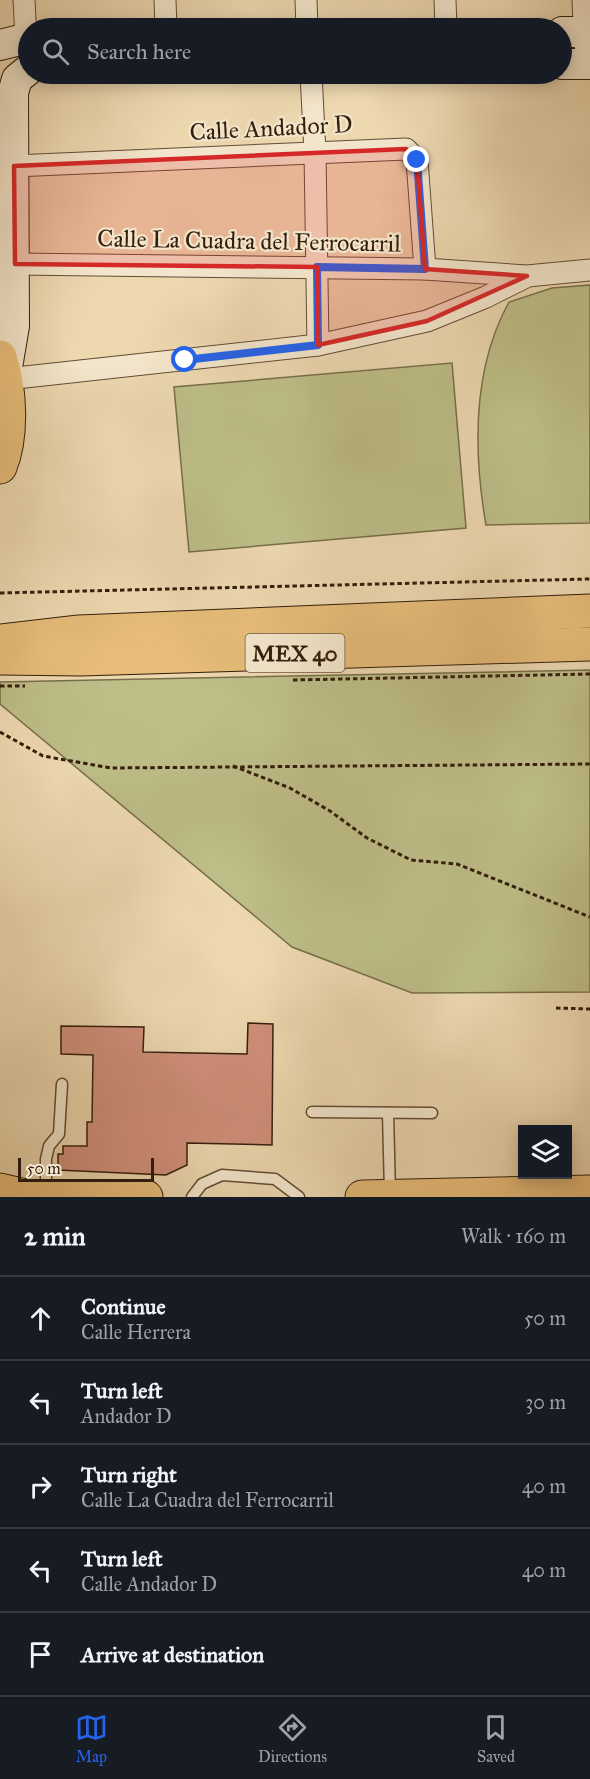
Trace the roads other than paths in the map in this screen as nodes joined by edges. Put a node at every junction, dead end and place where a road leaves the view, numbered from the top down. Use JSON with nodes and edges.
{"nodes":[{"id":1,"x":24,"y":0,"type":"edge"},
{"id":2,"x":165,"y":0,"type":"edge"},
{"id":3,"x":306,"y":0,"type":"edge"},
{"id":4,"x":445,"y":0,"type":"edge"},
{"id":5,"x":584,"y":0,"type":"edge"},
{"id":6,"x":21,"y":18,"type":"edge"},
{"id":7,"x":166,"y":18,"type":"edge"},
{"id":8,"x":307,"y":18,"type":"edge"},
{"id":9,"x":446,"y":18,"type":"edge"},
{"id":10,"x":579,"y":32,"type":"edge"},
{"id":11,"x":579,"y":64,"type":"edge"},
{"id":12,"x":18,"y":78,"type":"edge"},
{"id":13,"x":311,"y":84,"type":"edge"},
{"id":14,"x":315,"y":152,"type":"junction"},
{"id":15,"x":14,"y":166,"type":"junction"},
{"id":16,"x":15,"y":264,"type":"junction"},
{"id":17,"x":317,"y":267,"type":"junction"},
{"id":18,"x":425,"y":269,"type":"junction"},
{"id":19,"x":590,"y":270,"type":"edge"},
{"id":20,"x":527,"y":276,"type":"junction"},
{"id":21,"x":318,"y":345,"type":"junction"},
{"id":22,"x":2,"y":376,"type":"edge"},
{"id":23,"x":0,"y":467,"type":"edge"},
{"id":24,"x":590,"y":611,"type":"edge"},
{"id":25,"x":0,"y":641,"type":"edge"},
{"id":26,"x":590,"y":644,"type":"edge"},
{"id":27,"x":0,"y":658,"type":"edge"},
{"id":28,"x":62,"y":1084,"type":"dead end"},
{"id":29,"x":312,"y":1112,"type":"dead end"},
{"id":30,"x":388,"y":1113,"type":"junction"},
{"id":31,"x":432,"y":1113,"type":"dead end"},
{"id":32,"x":0,"y":1190,"type":"edge"},
{"id":33,"x":590,"y":1192,"type":"edge"},
{"id":34,"x":463,"y":1196,"type":"edge"},
{"id":35,"x":30,"y":1197,"type":"edge"},
{"id":36,"x":46,"y":1197,"type":"edge"},
{"id":37,"x":146,"y":1197,"type":"edge"},
{"id":38,"x":192,"y":1197,"type":"edge"},
{"id":39,"x":300,"y":1197,"type":"edge"},
{"id":40,"x":376,"y":1197,"type":"edge"}],
"edges":[{"from":1,"to":6,"type":"street"},
{"from":2,"to":7,"type":"street"},
{"from":3,"to":8,"type":"street"},
{"from":4,"to":9,"type":"street"},
{"from":5,"to":10,"type":"street"},
{"from":10,"to":11,"type":"street"},
{"from":12,"to":15,"type":"main road"},
{"from":13,"to":14,"type":"street"},
{"from":14,"to":15,"type":"street","name":"Calle Andador D"},
{"from":14,"to":17,"type":"street"},
{"from":14,"to":18,"type":"street","name":"Calle Andador D"},
{"from":15,"to":16,"type":"main road"},
{"from":16,"to":17,"type":"street","name":"Calle La Cuadra del Ferrocarril"},
{"from":16,"to":22,"type":"main road"},
{"from":17,"to":18,"type":"street","name":"Calle La Cuadra del Ferrocarril"},
{"from":17,"to":21,"type":"street"},
{"from":18,"to":20,"type":"street","name":"Calle La Cuadra del Ferrocarril"},
{"from":19,"to":20,"type":"street","name":"Calle La Cuadra del Ferrocarril"},
{"from":20,"to":21,"type":"street"},
{"from":21,"to":22,"type":"street"},
{"from":22,"to":23,"type":"main road"},
{"from":24,"to":25,"type":"main road"},
{"from":26,"to":27,"type":"main road","number":"MEX 40"},
{"from":28,"to":36,"type":"lane"},
{"from":29,"to":30,"type":"lane"},
{"from":30,"to":31,"type":"lane"},
{"from":30,"to":40,"type":"lane"},
{"from":32,"to":35,"type":"main road"},
{"from":33,"to":34,"type":"main road"},
{"from":34,"to":40,"type":"main road"},
{"from":35,"to":36,"type":"main road"},
{"from":36,"to":37,"type":"main road"},
{"from":38,"to":39,"type":"lane"}]}
